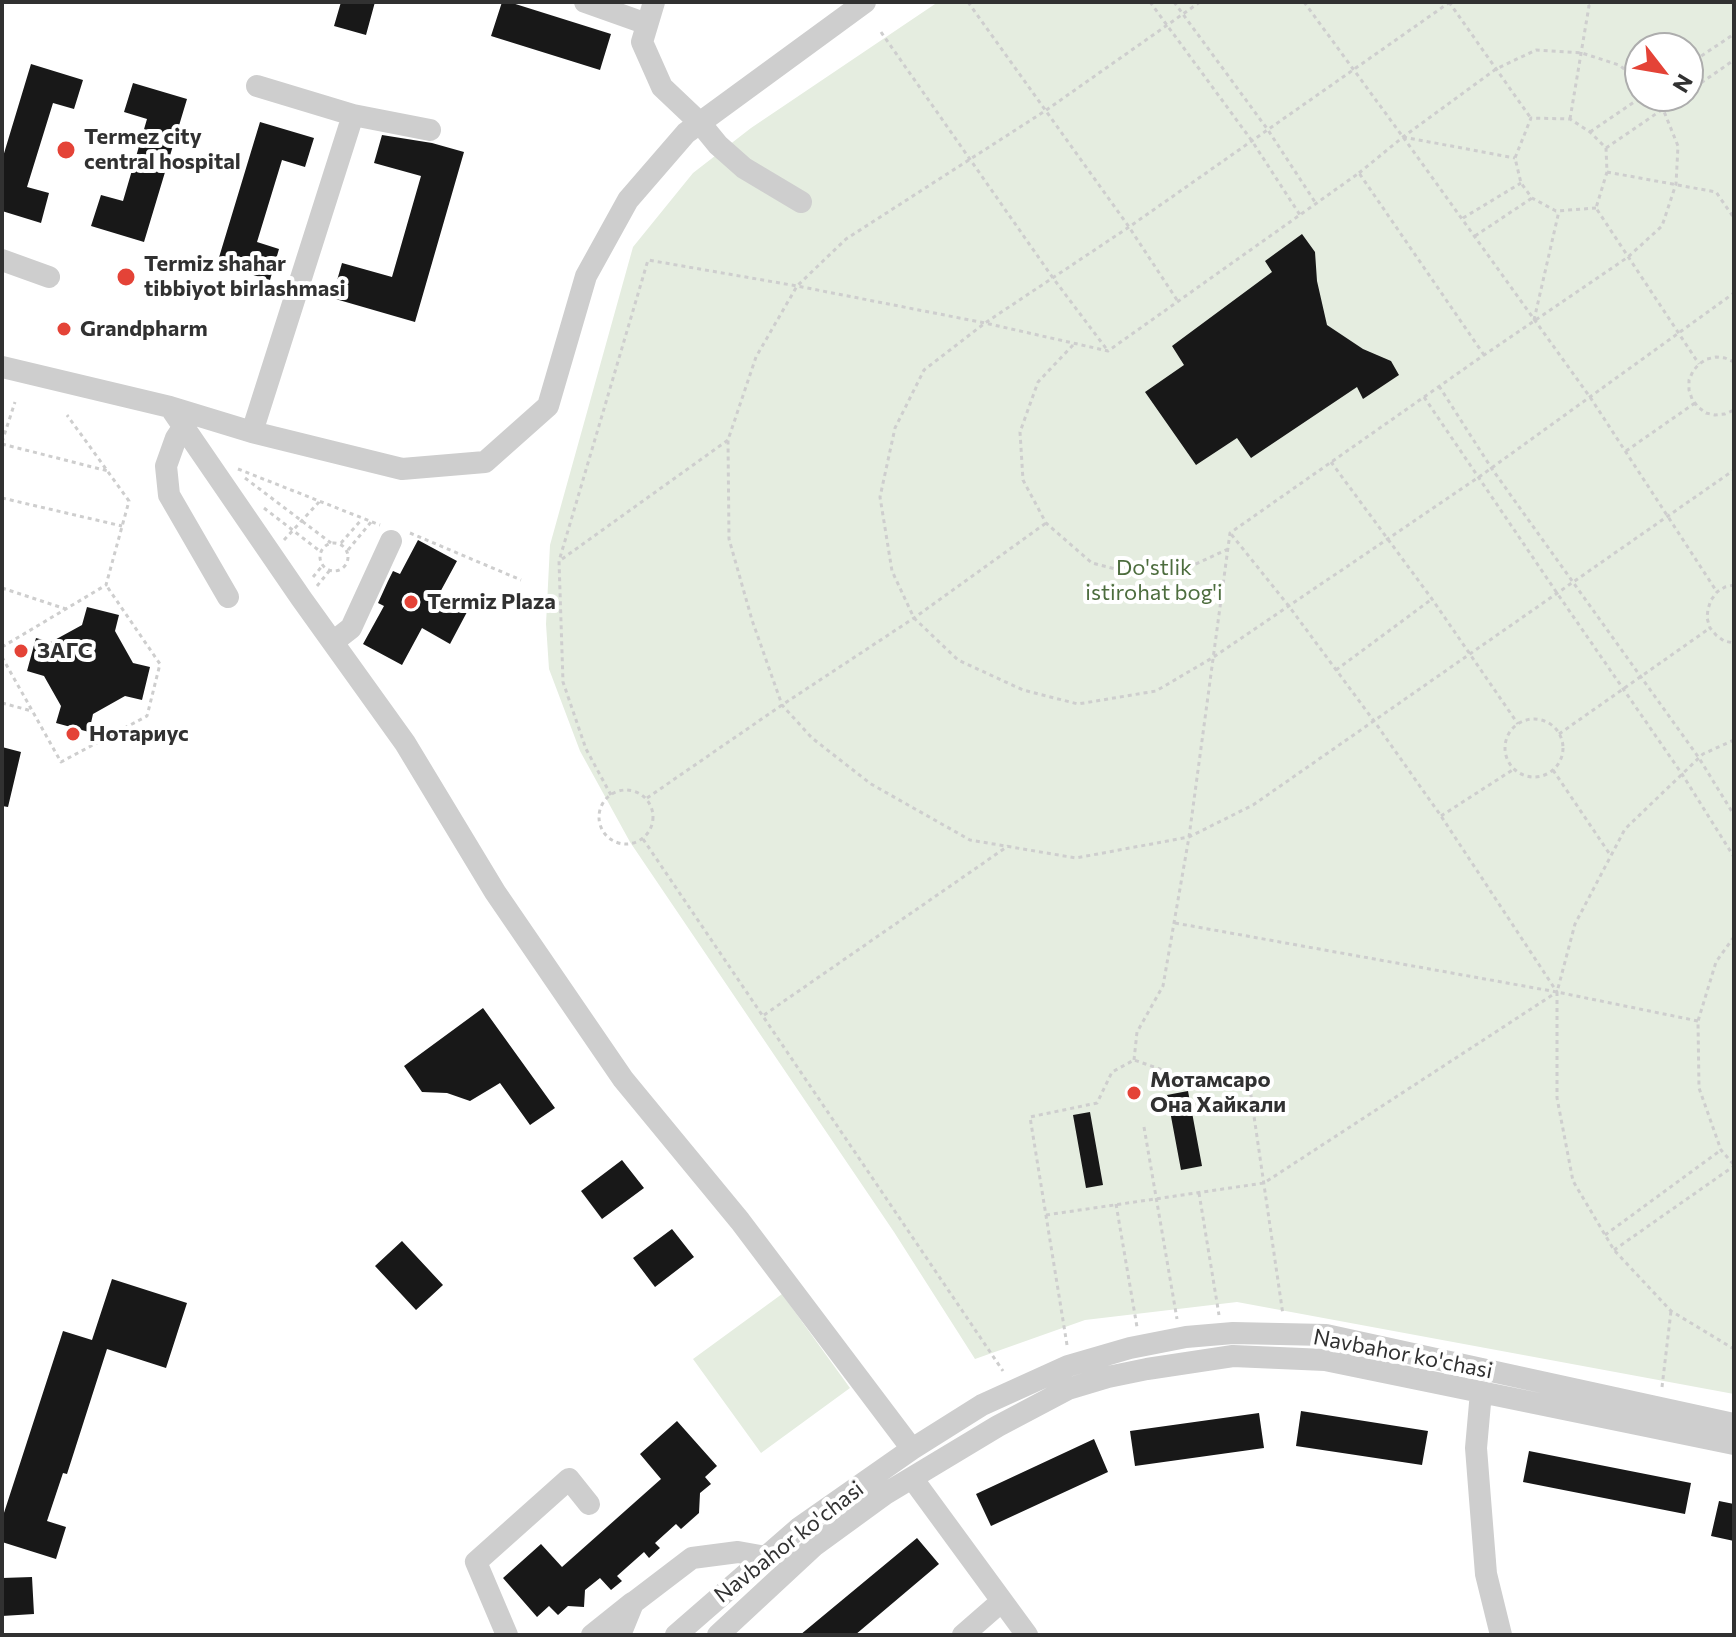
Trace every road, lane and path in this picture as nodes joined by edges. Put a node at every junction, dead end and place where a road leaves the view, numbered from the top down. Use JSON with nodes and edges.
{"nodes":[{"id":1,"x":585,"y":2,"type":"edge"},
{"id":2,"x":654,"y":2,"type":"edge"},
{"id":3,"x":865,"y":2,"type":"edge"},
{"id":4,"x":968,"y":2,"type":"edge"},
{"id":5,"x":1150,"y":2,"type":"edge"},
{"id":6,"x":1174,"y":2,"type":"edge"},
{"id":7,"x":1200,"y":2,"type":"edge"},
{"id":8,"x":1304,"y":2,"type":"edge"},
{"id":9,"x":1450,"y":2,"type":"edge"},
{"id":10,"x":1586,"y":2,"type":"edge"},
{"id":11,"x":1183,"y":14,"type":"junction"},
{"id":12,"x":647,"y":24,"type":"junction"},
{"id":13,"x":1167,"y":25,"type":"junction"},
{"id":14,"x":881,"y":32,"type":"dead end"},
{"id":15,"x":1734,"y":34,"type":"edge"},
{"id":16,"x":1582,"y":53,"type":"junction"},
{"id":17,"x":1704,"y":54,"type":"edge"},
{"id":18,"x":1734,"y":60,"type":"edge"},
{"id":19,"x":1496,"y":69,"type":"junction"},
{"id":20,"x":1624,"y":69,"type":"edge"},
{"id":21,"x":1354,"y":70,"type":"junction"},
{"id":22,"x":1704,"y":81,"type":"edge"},
{"id":23,"x":257,"y":86,"type":"dead end"},
{"id":24,"x":1624,"y":109,"type":"edge"},
{"id":25,"x":1045,"y":111,"type":"junction"},
{"id":26,"x":1659,"y":112,"type":"edge"},
{"id":27,"x":1664,"y":112,"type":"edge"},
{"id":28,"x":353,"y":115,"type":"junction"},
{"id":29,"x":1531,"y":118,"type":"junction"},
{"id":30,"x":1570,"y":119,"type":"junction"},
{"id":31,"x":700,"y":123,"type":"junction"},
{"id":32,"x":430,"y":130,"type":"dead end"},
{"id":33,"x":1268,"y":130,"type":"junction"},
{"id":34,"x":1590,"y":132,"type":"junction"},
{"id":35,"x":1403,"y":137,"type":"junction"},
{"id":36,"x":1252,"y":141,"type":"junction"},
{"id":37,"x":1606,"y":148,"type":"junction"},
{"id":38,"x":1515,"y":158,"type":"junction"},
{"id":39,"x":971,"y":159,"type":"junction"},
{"id":40,"x":1607,"y":172,"type":"junction"},
{"id":41,"x":1359,"y":173,"type":"junction"},
{"id":42,"x":1521,"y":183,"type":"junction"},
{"id":43,"x":1676,"y":184,"type":"junction"},
{"id":44,"x":1532,"y":198,"type":"junction"},
{"id":45,"x":801,"y":202,"type":"dead end"},
{"id":46,"x":1316,"y":203,"type":"junction"},
{"id":47,"x":1596,"y":208,"type":"junction"},
{"id":48,"x":1559,"y":211,"type":"junction"},
{"id":49,"x":1300,"y":215,"type":"junction"},
{"id":50,"x":1734,"y":218,"type":"edge"},
{"id":51,"x":1462,"y":219,"type":"junction"},
{"id":52,"x":1129,"y":227,"type":"junction"},
{"id":53,"x":1475,"y":236,"type":"junction"},
{"id":54,"x":1628,"y":257,"type":"junction"},
{"id":55,"x":2,"y":260,"type":"edge"},
{"id":56,"x":49,"y":277,"type":"dead end"},
{"id":57,"x":1053,"y":278,"type":"junction"},
{"id":58,"x":797,"y":286,"type":"junction"},
{"id":59,"x":1734,"y":293,"type":"edge"},
{"id":60,"x":1178,"y":301,"type":"junction"},
{"id":61,"x":1534,"y":320,"type":"junction"},
{"id":62,"x":985,"y":323,"type":"junction"},
{"id":63,"x":1679,"y":333,"type":"junction"},
{"id":64,"x":1074,"y":343,"type":"junction"},
{"id":65,"x":1108,"y":351,"type":"junction"},
{"id":66,"x":1484,"y":355,"type":"junction"},
{"id":67,"x":1734,"y":362,"type":"edge"},
{"id":68,"x":1699,"y":364,"type":"junction"},
{"id":69,"x":2,"y":367,"type":"edge"},
{"id":70,"x":1439,"y":386,"type":"junction"},
{"id":71,"x":1424,"y":397,"type":"junction"},
{"id":72,"x":1590,"y":397,"type":"junction"},
{"id":73,"x":15,"y":402,"type":"dead end"},
{"id":74,"x":1695,"y":403,"type":"junction"},
{"id":75,"x":170,"y":407,"type":"junction"},
{"id":76,"x":1734,"y":410,"type":"edge"},
{"id":77,"x":67,"y":415,"type":"dead end"},
{"id":78,"x":184,"y":426,"type":"junction"},
{"id":79,"x":252,"y":432,"type":"junction"},
{"id":80,"x":728,"y":440,"type":"junction"},
{"id":81,"x":2,"y":443,"type":"edge"},
{"id":82,"x":1625,"y":451,"type":"junction"},
{"id":83,"x":1331,"y":462,"type":"junction"},
{"id":84,"x":1492,"y":469,"type":"junction"},
{"id":85,"x":1734,"y":470,"type":"edge"},
{"id":86,"x":108,"y":471,"type":"junction"},
{"id":87,"x":1479,"y":477,"type":"junction"},
{"id":88,"x":2,"y":498,"type":"edge"},
{"id":89,"x":319,"y":502,"type":"junction"},
{"id":90,"x":260,"y":504,"type":"dead end"},
{"id":91,"x":1668,"y":516,"type":"junction"},
{"id":92,"x":362,"y":519,"type":"junction"},
{"id":93,"x":302,"y":521,"type":"junction"},
{"id":94,"x":371,"y":522,"type":"junction"},
{"id":95,"x":1046,"y":523,"type":"junction"},
{"id":96,"x":122,"y":526,"type":"junction"},
{"id":97,"x":293,"y":530,"type":"junction"},
{"id":98,"x":392,"y":533,"type":"junction"},
{"id":99,"x":1230,"y":533,"type":"junction"},
{"id":100,"x":1387,"y":539,"type":"junction"},
{"id":101,"x":331,"y":543,"type":"junction"},
{"id":102,"x":341,"y":544,"type":"junction"},
{"id":103,"x":276,"y":548,"type":"dead end"},
{"id":104,"x":1228,"y":549,"type":"junction"},
{"id":105,"x":347,"y":550,"type":"junction"},
{"id":106,"x":321,"y":552,"type":"junction"},
{"id":107,"x":559,"y":561,"type":"junction"},
{"id":108,"x":323,"y":565,"type":"junction"},
{"id":109,"x":330,"y":570,"type":"junction"},
{"id":110,"x":314,"y":576,"type":"dead end"},
{"id":111,"x":521,"y":580,"type":"dead end"},
{"id":112,"x":1573,"y":582,"type":"junction"},
{"id":113,"x":106,"y":585,"type":"junction"},
{"id":114,"x":1734,"y":585,"type":"edge"},
{"id":115,"x":2,"y":588,"type":"edge"},
{"id":116,"x":1717,"y":592,"type":"junction"},
{"id":117,"x":1557,"y":593,"type":"junction"},
{"id":118,"x":310,"y":595,"type":"dead end"},
{"id":119,"x":228,"y":597,"type":"dead end"},
{"id":120,"x":1432,"y":599,"type":"junction"},
{"id":121,"x":1288,"y":605,"type":"junction"},
{"id":122,"x":66,"y":609,"type":"junction"},
{"id":123,"x":914,"y":618,"type":"junction"},
{"id":124,"x":1710,"y":628,"type":"junction"},
{"id":125,"x":333,"y":642,"type":"junction"},
{"id":126,"x":1734,"y":643,"type":"edge"},
{"id":127,"x":2,"y":647,"type":"edge"},
{"id":128,"x":1469,"y":654,"type":"junction"},
{"id":129,"x":2,"y":657,"type":"edge"},
{"id":130,"x":1212,"y":658,"type":"junction"},
{"id":131,"x":1336,"y":670,"type":"junction"},
{"id":132,"x":1640,"y":677,"type":"junction"},
{"id":133,"x":1623,"y":689,"type":"junction"},
{"id":134,"x":2,"y":703,"type":"edge"},
{"id":135,"x":782,"y":705,"type":"junction"},
{"id":136,"x":32,"y":711,"type":"junction"},
{"id":137,"x":1374,"y":721,"type":"junction"},
{"id":138,"x":1518,"y":724,"type":"junction"},
{"id":139,"x":1559,"y":734,"type":"junction"},
{"id":140,"x":1734,"y":740,"type":"edge"},
{"id":141,"x":1699,"y":758,"type":"junction"},
{"id":142,"x":1514,"y":769,"type":"junction"},
{"id":143,"x":1553,"y":770,"type":"junction"},
{"id":144,"x":1682,"y":774,"type":"junction"},
{"id":145,"x":611,"y":795,"type":"junction"},
{"id":146,"x":647,"y":798,"type":"junction"},
{"id":147,"x":1734,"y":815,"type":"edge"},
{"id":148,"x":1441,"y":816,"type":"junction"},
{"id":149,"x":1189,"y":837,"type":"junction"},
{"id":150,"x":643,"y":839,"type":"junction"},
{"id":151,"x":1008,"y":846,"type":"junction"},
{"id":152,"x":1611,"y":856,"type":"junction"},
{"id":153,"x":1734,"y":857,"type":"edge"},
{"id":154,"x":1174,"y":923,"type":"junction"},
{"id":155,"x":1734,"y":937,"type":"edge"},
{"id":156,"x":1557,"y":992,"type":"junction"},
{"id":157,"x":763,"y":1016,"type":"junction"},
{"id":158,"x":1698,"y":1021,"type":"junction"},
{"id":159,"x":1134,"y":1060,"type":"junction"},
{"id":160,"x":1144,"y":1127,"type":"dead end"},
{"id":161,"x":1721,"y":1150,"type":"junction"},
{"id":162,"x":1734,"y":1155,"type":"edge"},
{"id":163,"x":1728,"y":1159,"type":"junction"},
{"id":164,"x":1734,"y":1166,"type":"edge"},
{"id":165,"x":1264,"y":1183,"type":"junction"},
{"id":166,"x":1199,"y":1193,"type":"junction"},
{"id":167,"x":1157,"y":1199,"type":"junction"},
{"id":168,"x":1116,"y":1204,"type":"junction"},
{"id":169,"x":1046,"y":1215,"type":"junction"},
{"id":170,"x":1605,"y":1235,"type":"junction"},
{"id":171,"x":1614,"y":1250,"type":"junction"},
{"id":172,"x":1671,"y":1311,"type":"junction"},
{"id":173,"x":1283,"y":1315,"type":"dead end"},
{"id":174,"x":1219,"y":1317,"type":"dead end"},
{"id":175,"x":1177,"y":1319,"type":"dead end"},
{"id":176,"x":1137,"y":1329,"type":"dead end"},
{"id":177,"x":1068,"y":1348,"type":"dead end"},
{"id":178,"x":1734,"y":1349,"type":"edge"},
{"id":179,"x":1003,"y":1371,"type":"dead end"},
{"id":180,"x":1662,"y":1389,"type":"dead end"},
{"id":181,"x":1481,"y":1392,"type":"junction"},
{"id":182,"x":1734,"y":1424,"type":"edge"},
{"id":183,"x":1734,"y":1444,"type":"edge"},
{"id":184,"x":912,"y":1449,"type":"junction"},
{"id":185,"x":912,"y":1478,"type":"junction"},
{"id":186,"x":879,"y":1486,"type":"junction"},
{"id":187,"x":589,"y":1504,"type":"dead end"},
{"id":188,"x":766,"y":1557,"type":"junction"},
{"id":189,"x":1002,"y":1601,"type":"junction"},
{"id":190,"x":633,"y":1603,"type":"junction"},
{"id":191,"x":507,"y":1635,"type":"edge"},
{"id":192,"x":592,"y":1635,"type":"edge"},
{"id":193,"x":620,"y":1635,"type":"edge"},
{"id":194,"x":676,"y":1635,"type":"edge"},
{"id":195,"x":718,"y":1635,"type":"edge"},
{"id":196,"x":963,"y":1635,"type":"edge"},
{"id":197,"x":1027,"y":1635,"type":"edge"},
{"id":198,"x":1501,"y":1635,"type":"edge"}],
"edges":[{"from":1,"to":12,"type":"street"},
{"from":2,"to":12,"type":"street"},
{"from":3,"to":31,"type":"street"},
{"from":4,"to":25,"type":"path"},
{"from":5,"to":13,"type":"path"},
{"from":6,"to":11,"type":"path"},
{"from":7,"to":11,"type":"path"},
{"from":8,"to":21,"type":"path"},
{"from":9,"to":19,"type":"path"},
{"from":9,"to":21,"type":"path"},
{"from":10,"to":16,"type":"path"},
{"from":11,"to":13,"type":"path"},
{"from":11,"to":33,"type":"path"},
{"from":12,"to":31,"type":"street"},
{"from":13,"to":25,"type":"path"},
{"from":13,"to":36,"type":"path"},
{"from":14,"to":39,"type":"path"},
{"from":15,"to":17,"type":"path"},
{"from":16,"to":19,"type":"path"},
{"from":16,"to":20,"type":"path"},
{"from":16,"to":30,"type":"path"},
{"from":18,"to":22,"type":"path"},
{"from":19,"to":29,"type":"path"},
{"from":19,"to":35,"type":"path"},
{"from":21,"to":33,"type":"path"},
{"from":21,"to":35,"type":"path"},
{"from":23,"to":28,"type":"street"},
{"from":24,"to":34,"type":"path"},
{"from":25,"to":39,"type":"path"},
{"from":25,"to":52,"type":"path"},
{"from":26,"to":37,"type":"path"},
{"from":27,"to":43,"type":"path"},
{"from":28,"to":32,"type":"street"},
{"from":28,"to":79,"type":"street"},
{"from":29,"to":30,"type":"path"},
{"from":29,"to":38,"type":"path"},
{"from":30,"to":34,"type":"path"},
{"from":31,"to":45,"type":"street"},
{"from":31,"to":79,"type":"street"},
{"from":33,"to":36,"type":"path"},
{"from":33,"to":46,"type":"path"},
{"from":34,"to":37,"type":"path"},
{"from":35,"to":38,"type":"path"},
{"from":35,"to":41,"type":"path"},
{"from":35,"to":51,"type":"path"},
{"from":36,"to":49,"type":"path"},
{"from":36,"to":52,"type":"path"},
{"from":37,"to":40,"type":"path"},
{"from":38,"to":42,"type":"path"},
{"from":39,"to":57,"type":"path"},
{"from":39,"to":58,"type":"path"},
{"from":40,"to":43,"type":"path"},
{"from":40,"to":47,"type":"path"},
{"from":41,"to":46,"type":"path"},
{"from":41,"to":66,"type":"path"},
{"from":42,"to":44,"type":"path"},
{"from":42,"to":51,"type":"path"},
{"from":43,"to":50,"type":"path"},
{"from":43,"to":54,"type":"path"},
{"from":44,"to":48,"type":"path"},
{"from":44,"to":53,"type":"path"},
{"from":46,"to":49,"type":"path"},
{"from":47,"to":48,"type":"path"},
{"from":47,"to":54,"type":"path"},
{"from":48,"to":61,"type":"path"},
{"from":49,"to":60,"type":"path"},
{"from":51,"to":53,"type":"path"},
{"from":52,"to":57,"type":"path"},
{"from":52,"to":60,"type":"path"},
{"from":53,"to":61,"type":"path"},
{"from":54,"to":61,"type":"path"},
{"from":54,"to":63,"type":"path"},
{"from":55,"to":56,"type":"street"},
{"from":57,"to":62,"type":"path"},
{"from":57,"to":65,"type":"path"},
{"from":58,"to":62,"type":"path"},
{"from":58,"to":80,"type":"path"},
{"from":58,"to":107,"type":"path"},
{"from":59,"to":63,"type":"path"},
{"from":60,"to":65,"type":"path"},
{"from":61,"to":66,"type":"path"},
{"from":61,"to":72,"type":"path"},
{"from":62,"to":64,"type":"path"},
{"from":62,"to":123,"type":"path"},
{"from":63,"to":68,"type":"path"},
{"from":63,"to":72,"type":"path"},
{"from":64,"to":65,"type":"path"},
{"from":64,"to":95,"type":"path"},
{"from":66,"to":70,"type":"path"},
{"from":67,"to":68,"type":"path"},
{"from":68,"to":74,"type":"path"},
{"from":69,"to":75,"type":"street"},
{"from":70,"to":71,"type":"path"},
{"from":70,"to":84,"type":"path"},
{"from":71,"to":83,"type":"path"},
{"from":71,"to":87,"type":"path"},
{"from":72,"to":82,"type":"path"},
{"from":72,"to":84,"type":"path"},
{"from":73,"to":81,"type":"path"},
{"from":74,"to":76,"type":"path"},
{"from":74,"to":82,"type":"path"},
{"from":75,"to":78,"type":"street"},
{"from":75,"to":79,"type":"street"},
{"from":77,"to":86,"type":"path"},
{"from":78,"to":119,"type":"street"},
{"from":78,"to":125,"type":"street"},
{"from":80,"to":107,"type":"path"},
{"from":80,"to":135,"type":"path"},
{"from":81,"to":86,"type":"path"},
{"from":82,"to":91,"type":"path"},
{"from":83,"to":99,"type":"path"},
{"from":83,"to":100,"type":"path"},
{"from":84,"to":87,"type":"path"},
{"from":84,"to":112,"type":"path"},
{"from":85,"to":91,"type":"path"},
{"from":86,"to":96,"type":"path"},
{"from":87,"to":100,"type":"path"},
{"from":87,"to":117,"type":"path"},
{"from":88,"to":96,"type":"path"},
{"from":89,"to":92,"type":"path"},
{"from":89,"to":93,"type":"path"},
{"from":89,"to":93,"type":"path"},
{"from":90,"to":97,"type":"path"},
{"from":91,"to":112,"type":"path"},
{"from":91,"to":116,"type":"path"},
{"from":92,"to":94,"type":"path"},
{"from":92,"to":102,"type":"path"},
{"from":93,"to":97,"type":"path"},
{"from":93,"to":101,"type":"path"},
{"from":94,"to":98,"type":"path"},
{"from":94,"to":105,"type":"path"},
{"from":95,"to":104,"type":"path"},
{"from":95,"to":123,"type":"path"},
{"from":96,"to":113,"type":"path"},
{"from":97,"to":103,"type":"path"},
{"from":97,"to":106,"type":"path"},
{"from":98,"to":111,"type":"path"},
{"from":98,"to":125,"type":"street"},
{"from":99,"to":104,"type":"path"},
{"from":99,"to":121,"type":"path"},
{"from":100,"to":120,"type":"path"},
{"from":100,"to":121,"type":"path"},
{"from":101,"to":102,"type":"path"},
{"from":101,"to":106,"type":"path"},
{"from":102,"to":105,"type":"path"},
{"from":104,"to":130,"type":"path"},
{"from":105,"to":109,"type":"path"},
{"from":106,"to":108,"type":"path"},
{"from":107,"to":145,"type":"path"},
{"from":108,"to":109,"type":"path"},
{"from":108,"to":110,"type":"path"},
{"from":109,"to":118,"type":"path"},
{"from":112,"to":117,"type":"path"},
{"from":112,"to":132,"type":"path"},
{"from":113,"to":122,"type":"path"},
{"from":113,"to":136,"type":"path"},
{"from":114,"to":116,"type":"path"},
{"from":115,"to":122,"type":"path"},
{"from":116,"to":124,"type":"path"},
{"from":117,"to":128,"type":"path"},
{"from":117,"to":133,"type":"path"},
{"from":120,"to":128,"type":"path"},
{"from":120,"to":131,"type":"path"},
{"from":121,"to":130,"type":"path"},
{"from":121,"to":131,"type":"path"},
{"from":122,"to":127,"type":"path"},
{"from":123,"to":130,"type":"path"},
{"from":123,"to":135,"type":"path"},
{"from":124,"to":126,"type":"path"},
{"from":124,"to":132,"type":"path"},
{"from":125,"to":184,"type":"street"},
{"from":128,"to":137,"type":"path"},
{"from":128,"to":138,"type":"path"},
{"from":129,"to":136,"type":"path"},
{"from":130,"to":149,"type":"path"},
{"from":131,"to":137,"type":"path"},
{"from":132,"to":133,"type":"path"},
{"from":132,"to":141,"type":"path"},
{"from":133,"to":139,"type":"path"},
{"from":133,"to":144,"type":"path"},
{"from":134,"to":136,"type":"path"},
{"from":135,"to":146,"type":"path"},
{"from":135,"to":151,"type":"path"},
{"from":137,"to":148,"type":"path"},
{"from":137,"to":149,"type":"path"},
{"from":138,"to":139,"type":"path"},
{"from":138,"to":142,"type":"path"},
{"from":139,"to":143,"type":"path"},
{"from":140,"to":141,"type":"path"},
{"from":141,"to":144,"type":"path"},
{"from":141,"to":147,"type":"path"},
{"from":142,"to":143,"type":"path"},
{"from":142,"to":148,"type":"path"},
{"from":143,"to":152,"type":"path"},
{"from":144,"to":152,"type":"path"},
{"from":144,"to":153,"type":"path"},
{"from":145,"to":146,"type":"path"},
{"from":145,"to":150,"type":"path"},
{"from":146,"to":150,"type":"path"},
{"from":148,"to":156,"type":"path"},
{"from":149,"to":151,"type":"path"},
{"from":149,"to":154,"type":"path"},
{"from":150,"to":157,"type":"path"},
{"from":151,"to":157,"type":"path"},
{"from":152,"to":156,"type":"path"},
{"from":154,"to":156,"type":"path"},
{"from":154,"to":159,"type":"path"},
{"from":155,"to":158,"type":"path"},
{"from":156,"to":158,"type":"path"},
{"from":156,"to":165,"type":"path"},
{"from":156,"to":170,"type":"path"},
{"from":157,"to":179,"type":"path"},
{"from":158,"to":161,"type":"path"},
{"from":159,"to":165,"type":"path"},
{"from":159,"to":169,"type":"path"},
{"from":160,"to":167,"type":"path"},
{"from":161,"to":163,"type":"path"},
{"from":161,"to":170,"type":"path"},
{"from":162,"to":163,"type":"path"},
{"from":163,"to":164,"type":"path"},
{"from":164,"to":171,"type":"path"},
{"from":165,"to":166,"type":"path"},
{"from":165,"to":173,"type":"path"},
{"from":166,"to":167,"type":"path"},
{"from":166,"to":174,"type":"path"},
{"from":167,"to":168,"type":"path"},
{"from":167,"to":175,"type":"path"},
{"from":168,"to":169,"type":"path"},
{"from":168,"to":176,"type":"path"},
{"from":169,"to":177,"type":"path"},
{"from":170,"to":171,"type":"path"},
{"from":171,"to":172,"type":"path"},
{"from":172,"to":178,"type":"path"},
{"from":172,"to":180,"type":"path"},
{"from":181,"to":183,"type":"street","name":"Navbahor ko'chasi"},
{"from":181,"to":185,"type":"street","name":"Navbahor ko'chasi"},
{"from":181,"to":198,"type":"street"},
{"from":182,"to":184,"type":"street","name":"Navbahor ko'chasi"},
{"from":184,"to":186,"type":"street","name":"Navbahor ko'chasi"},
{"from":185,"to":186,"type":"street","name":"Navbahor ko'chasi"},
{"from":185,"to":189,"type":"street"},
{"from":186,"to":188,"type":"street","name":"Navbahor ko'chasi"},
{"from":186,"to":195,"type":"street","name":"Navbahor ko'chasi"},
{"from":187,"to":191,"type":"street"},
{"from":188,"to":190,"type":"street"},
{"from":188,"to":194,"type":"street","name":"Navbahor ko'chasi"},
{"from":189,"to":196,"type":"street"},
{"from":189,"to":197,"type":"street"},
{"from":190,"to":192,"type":"street"},
{"from":190,"to":193,"type":"street"}]}
